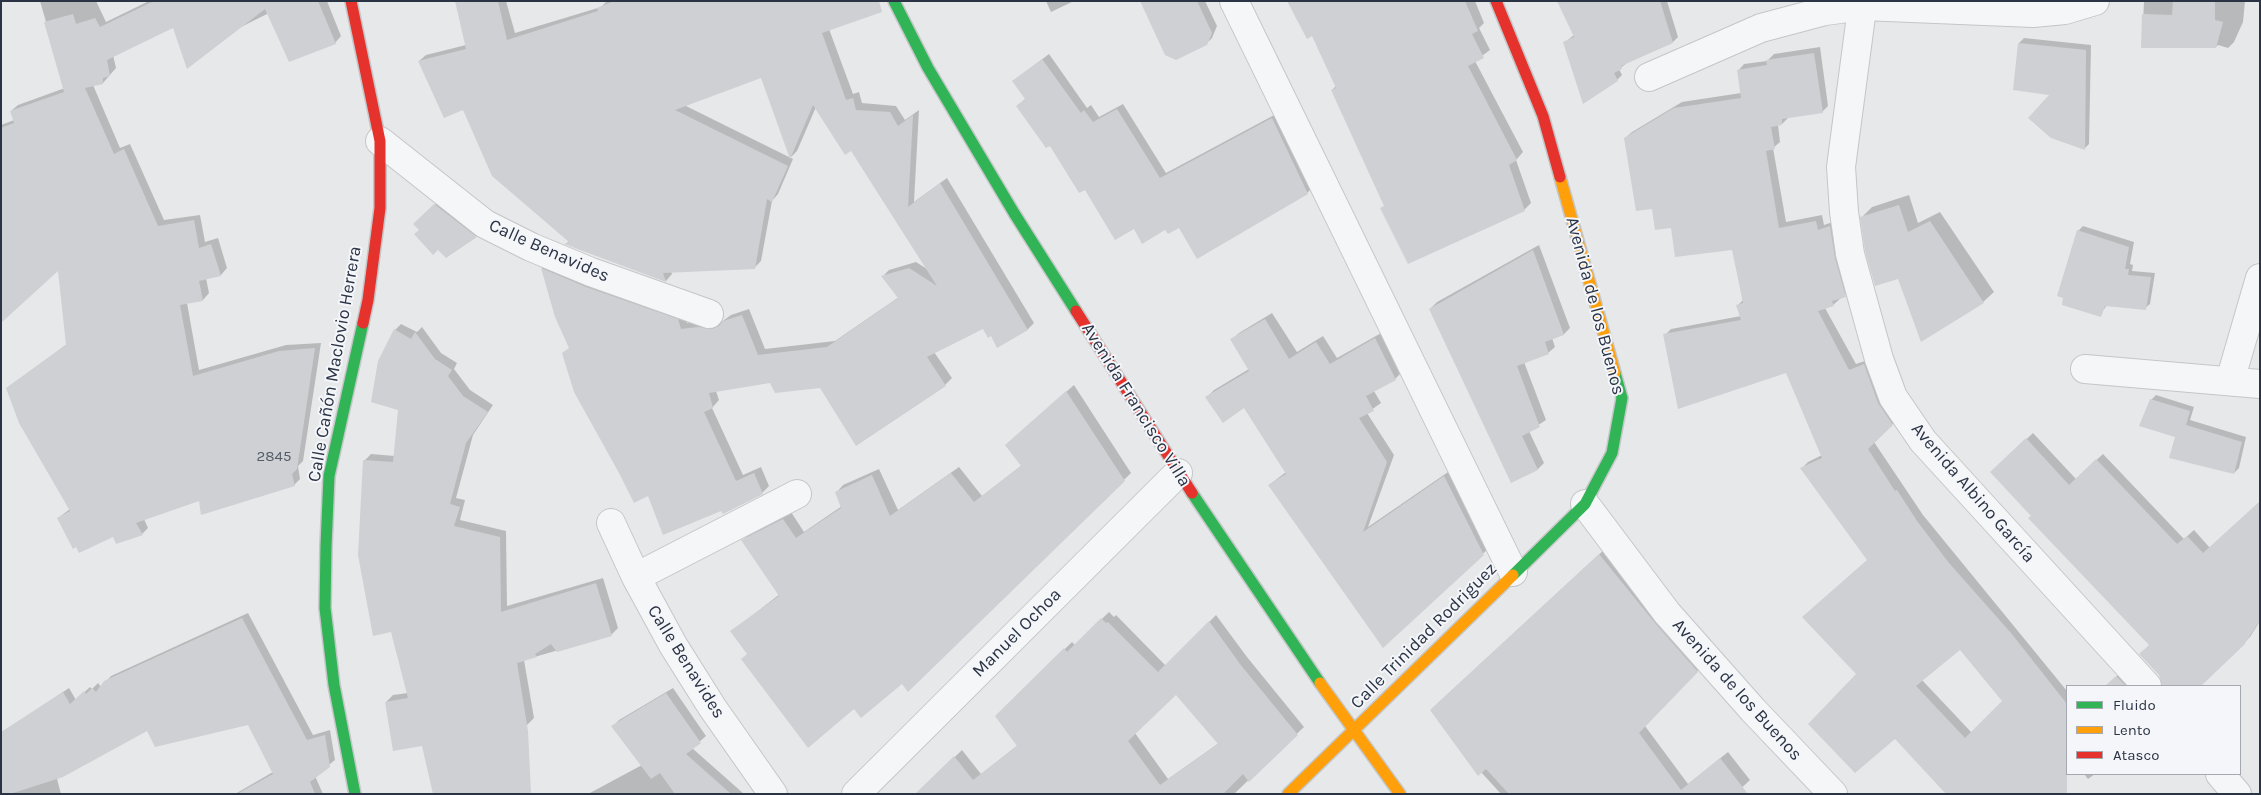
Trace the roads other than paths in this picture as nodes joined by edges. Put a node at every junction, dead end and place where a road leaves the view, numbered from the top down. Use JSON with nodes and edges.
{"nodes":[{"id":1,"x":351,"y":1,"type":"edge"},
{"id":2,"x":894,"y":1,"type":"edge"},
{"id":3,"x":1234,"y":1,"type":"edge"},
{"id":4,"x":1496,"y":1,"type":"edge"},
{"id":5,"x":2093,"y":3,"type":"edge"},
{"id":6,"x":1863,"y":4,"type":"edge"},
{"id":7,"x":1649,"y":77,"type":"dead end"},
{"id":8,"x":380,"y":141,"type":"junction"},
{"id":9,"x":2260,"y":278,"type":"edge"},
{"id":10,"x":709,"y":314,"type":"dead end"},
{"id":11,"x":2085,"y":369,"type":"dead end"},
{"id":12,"x":2230,"y":381,"type":"junction"},
{"id":13,"x":2260,"y":384,"type":"edge"},
{"id":14,"x":1178,"y":473,"type":"junction"},
{"id":15,"x":797,"y":494,"type":"dead end"},
{"id":16,"x":1584,"y":504,"type":"junction"},
{"id":17,"x":611,"y":523,"type":"dead end"},
{"id":18,"x":1513,"y":572,"type":"junction"},
{"id":19,"x":636,"y":576,"type":"junction"},
{"id":20,"x":2145,"y":685,"type":"edge"},
{"id":21,"x":1352,"y":731,"type":"junction"},
{"id":22,"x":2221,"y":775,"type":"edge"},
{"id":23,"x":355,"y":794,"type":"edge"},
{"id":24,"x":773,"y":794,"type":"edge"},
{"id":25,"x":856,"y":794,"type":"edge"},
{"id":26,"x":1288,"y":794,"type":"edge"},
{"id":27,"x":1400,"y":794,"type":"edge"},
{"id":28,"x":1833,"y":794,"type":"edge"},
{"id":29,"x":2237,"y":794,"type":"edge"}],
"edges":[{"from":1,"to":8,"type":"street","name":"Calle Cañón Maclovio Herrera"},
{"from":2,"to":14,"type":"street","name":"Avenida Francisco Villa"},
{"from":3,"to":18,"type":"street"},
{"from":4,"to":16,"type":"street","name":"Avenida de los Buenos"},
{"from":5,"to":6,"type":"street"},
{"from":6,"to":7,"type":"street"},
{"from":6,"to":20,"type":"street","name":"Avenida Albino García"},
{"from":8,"to":10,"type":"street","name":"Calle Benavides"},
{"from":8,"to":23,"type":"street","name":"Calle Cañón Maclovio Herrera"},
{"from":9,"to":12,"type":"street"},
{"from":11,"to":12,"type":"street"},
{"from":12,"to":13,"type":"street"},
{"from":14,"to":21,"type":"street","name":"Avenida Francisco Villa"},
{"from":14,"to":25,"type":"street","name":"Manuel Ochoa"},
{"from":15,"to":19,"type":"street"},
{"from":16,"to":18,"type":"street","name":"Calle Trinidad Rodriguez"},
{"from":16,"to":28,"type":"street","name":"Avenida de los Buenos"},
{"from":17,"to":19,"type":"street","name":"Calle Benavides"},
{"from":18,"to":21,"type":"street","name":"Calle Trinidad Rodriguez"},
{"from":19,"to":24,"type":"street","name":"Calle Benavides"},
{"from":21,"to":26,"type":"street","name":"Calle Trinidad Rodriguez"},
{"from":21,"to":27,"type":"street","name":"Avenida Francisco Villa"},
{"from":22,"to":29,"type":"street"}]}
